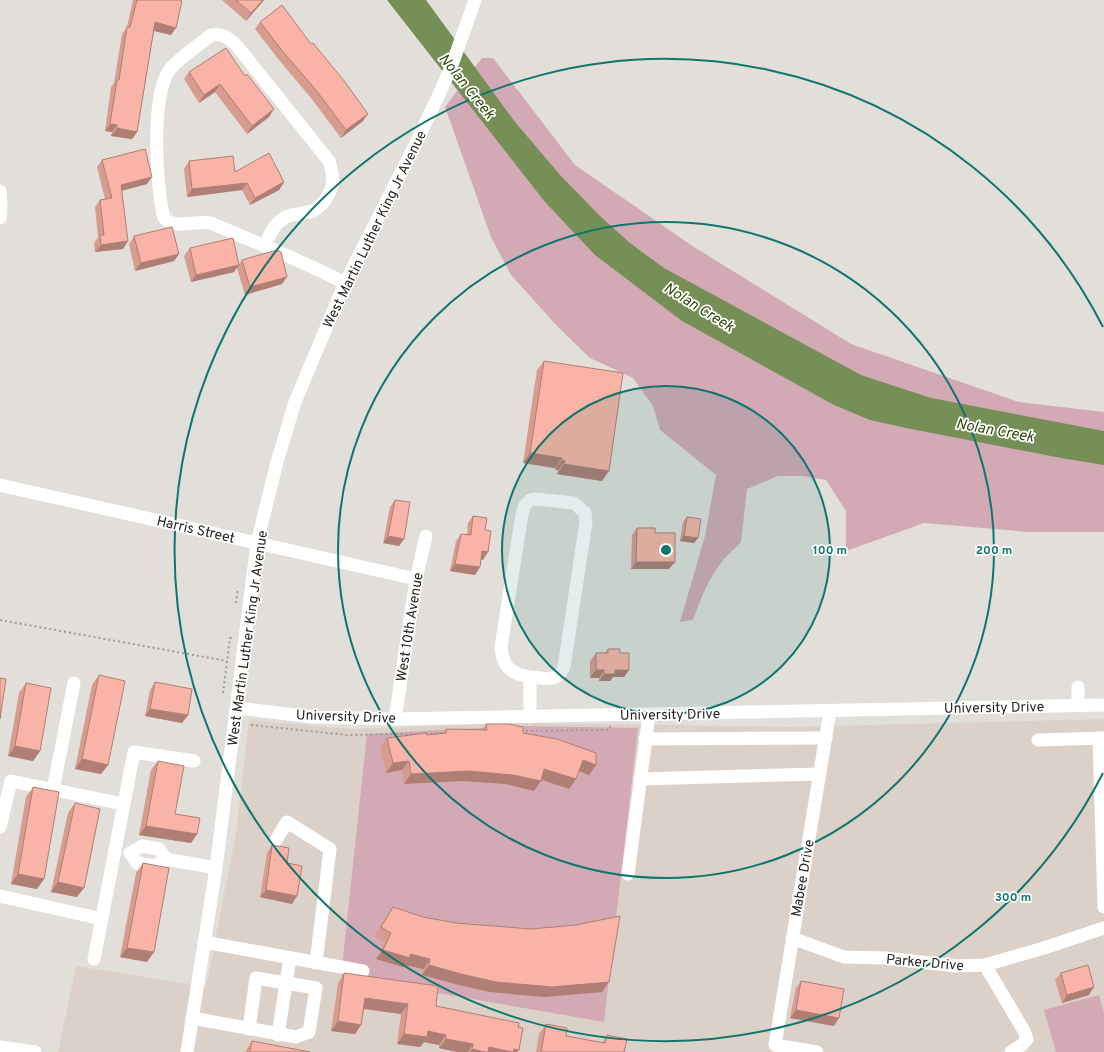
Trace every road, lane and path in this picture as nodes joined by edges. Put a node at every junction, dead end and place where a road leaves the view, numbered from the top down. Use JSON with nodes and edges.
{"nodes":[{"id":1,"x":475,"y":0,"type":"edge"},
{"id":2,"x":0,"y":191,"type":"edge"},
{"id":3,"x":0,"y":218,"type":"edge"},
{"id":4,"x":265,"y":246,"type":"junction"},
{"id":5,"x":345,"y":283,"type":"junction"},
{"id":6,"x":0,"y":484,"type":"edge"},
{"id":7,"x":426,"y":536,"type":"dead end"},
{"id":8,"x":257,"y":543,"type":"junction"},
{"id":9,"x":416,"y":579,"type":"junction"},
{"id":10,"x":239,"y":586,"type":"dead end"},
{"id":11,"x":236,"y":608,"type":"dead end"},
{"id":12,"x":0,"y":620,"type":"edge"},
{"id":13,"x":233,"y":631,"type":"dead end"},
{"id":14,"x":227,"y":661,"type":"junction"},
{"id":15,"x":530,"y":677,"type":"junction"},
{"id":16,"x":74,"y":683,"type":"dead end"},
{"id":17,"x":1078,"y":687,"type":"dead end"},
{"id":18,"x":223,"y":693,"type":"dead end"},
{"id":19,"x":1078,"y":705,"type":"junction"},
{"id":20,"x":1104,"y":705,"type":"edge"},
{"id":21,"x":237,"y":708,"type":"junction"},
{"id":22,"x":830,"y":711,"type":"junction"},
{"id":23,"x":649,"y":715,"type":"junction"},
{"id":24,"x":530,"y":717,"type":"junction"},
{"id":25,"x":395,"y":719,"type":"junction"},
{"id":26,"x":826,"y":738,"type":"junction"},
{"id":27,"x":1101,"y":738,"type":"edge"},
{"id":28,"x":645,"y":739,"type":"junction"},
{"id":29,"x":1038,"y":740,"type":"dead end"},
{"id":30,"x":194,"y":761,"type":"dead end"},
{"id":31,"x":820,"y":774,"type":"junction"},
{"id":32,"x":640,"y":779,"type":"junction"},
{"id":33,"x":53,"y":790,"type":"junction"},
{"id":34,"x":123,"y":804,"type":"junction"},
{"id":35,"x":0,"y":827,"type":"edge"},
{"id":36,"x":276,"y":840,"type":"dead end"},
{"id":37,"x":114,"y":851,"type":"junction"},
{"id":38,"x":130,"y":853,"type":"junction"},
{"id":39,"x":166,"y":859,"type":"junction"},
{"id":40,"x":216,"y":868,"type":"junction"},
{"id":41,"x":628,"y":874,"type":"dead end"},
{"id":42,"x":0,"y":896,"type":"edge"},
{"id":43,"x":1104,"y":907,"type":"edge"},
{"id":44,"x":102,"y":919,"type":"junction"},
{"id":45,"x":1104,"y":928,"type":"edge"},
{"id":46,"x":792,"y":938,"type":"junction"},
{"id":47,"x":204,"y":942,"type":"junction"},
{"id":48,"x":290,"y":958,"type":"junction"},
{"id":49,"x":94,"y":959,"type":"dead end"},
{"id":50,"x":316,"y":963,"type":"junction"},
{"id":51,"x":985,"y":965,"type":"junction"},
{"id":52,"x":363,"y":971,"type":"dead end"},
{"id":53,"x":286,"y":983,"type":"junction"},
{"id":54,"x":192,"y":1018,"type":"junction"},
{"id":55,"x":249,"y":1028,"type":"junction"},
{"id":56,"x":278,"y":1035,"type":"junction"},
{"id":57,"x":0,"y":1047,"type":"edge"},
{"id":58,"x":795,"y":1050,"type":"edge"},
{"id":59,"x":35,"y":1052,"type":"edge"},
{"id":60,"x":187,"y":1052,"type":"edge"},
{"id":61,"x":818,"y":1052,"type":"edge"},
{"id":62,"x":1011,"y":1052,"type":"edge"}],
"edges":[{"from":1,"to":5,"type":"street","name":"West Martin Luther King Jr Avenue"},
{"from":2,"to":3,"type":"street"},
{"from":4,"to":4,"type":"street"},
{"from":4,"to":5,"type":"street"},
{"from":5,"to":8,"type":"street","name":"West Martin Luther King Jr Avenue"},
{"from":6,"to":8,"type":"street","name":"Harris Street"},
{"from":7,"to":9,"type":"street","name":"West 10th Avenue"},
{"from":8,"to":9,"type":"street","name":"Harris Street"},
{"from":8,"to":21,"type":"street","name":"West Martin Luther King Jr Avenue"},
{"from":9,"to":25,"type":"street","name":"West 10th Avenue"},
{"from":10,"to":11,"type":"path"},
{"from":12,"to":14,"type":"path"},
{"from":13,"to":14,"type":"path"},
{"from":14,"to":18,"type":"path"},
{"from":15,"to":15,"type":"street"},
{"from":15,"to":24,"type":"street"},
{"from":16,"to":33,"type":"street"},
{"from":17,"to":19,"type":"street"},
{"from":19,"to":20,"type":"street","name":"University Drive"},
{"from":19,"to":22,"type":"street","name":"University Drive"},
{"from":21,"to":25,"type":"street","name":"University Drive"},
{"from":21,"to":40,"type":"street","name":"West Martin Luther King Jr Avenue"},
{"from":22,"to":23,"type":"street","name":"University Drive"},
{"from":22,"to":26,"type":"street","name":"Mabee Drive"},
{"from":23,"to":24,"type":"street","name":"University Drive"},
{"from":23,"to":28,"type":"street"},
{"from":24,"to":25,"type":"street","name":"University Drive"},
{"from":26,"to":28,"type":"street"},
{"from":26,"to":31,"type":"street","name":"Mabee Drive"},
{"from":27,"to":29,"type":"street"},
{"from":27,"to":43,"type":"street"},
{"from":28,"to":32,"type":"street"},
{"from":30,"to":34,"type":"street"},
{"from":31,"to":32,"type":"street"},
{"from":31,"to":46,"type":"street","name":"Mabee Drive"},
{"from":32,"to":41,"type":"street"},
{"from":33,"to":34,"type":"street"},
{"from":33,"to":35,"type":"street"},
{"from":34,"to":37,"type":"street"},
{"from":36,"to":50,"type":"street"},
{"from":37,"to":38,"type":"street"},
{"from":37,"to":44,"type":"street"},
{"from":38,"to":39,"type":"street"},
{"from":38,"to":39,"type":"street"},
{"from":39,"to":40,"type":"street"},
{"from":40,"to":47,"type":"street","name":"West Martin Luther King Jr Avenue"},
{"from":42,"to":44,"type":"street"},
{"from":44,"to":49,"type":"street"},
{"from":45,"to":51,"type":"street","name":"Parker Drive"},
{"from":46,"to":51,"type":"street","name":"Parker Drive"},
{"from":46,"to":58,"type":"street","name":"Mabee Drive"},
{"from":47,"to":48,"type":"street"},
{"from":47,"to":54,"type":"street","name":"West Martin Luther King Jr Avenue"},
{"from":48,"to":50,"type":"street"},
{"from":48,"to":53,"type":"street"},
{"from":50,"to":52,"type":"street"},
{"from":51,"to":62,"type":"street"},
{"from":53,"to":55,"type":"street"},
{"from":53,"to":56,"type":"street"},
{"from":53,"to":56,"type":"street"},
{"from":54,"to":55,"type":"street"},
{"from":54,"to":60,"type":"street","name":"West Martin Luther King Jr Avenue"},
{"from":55,"to":56,"type":"street"},
{"from":57,"to":59,"type":"street"},
{"from":58,"to":61,"type":"street"}]}
